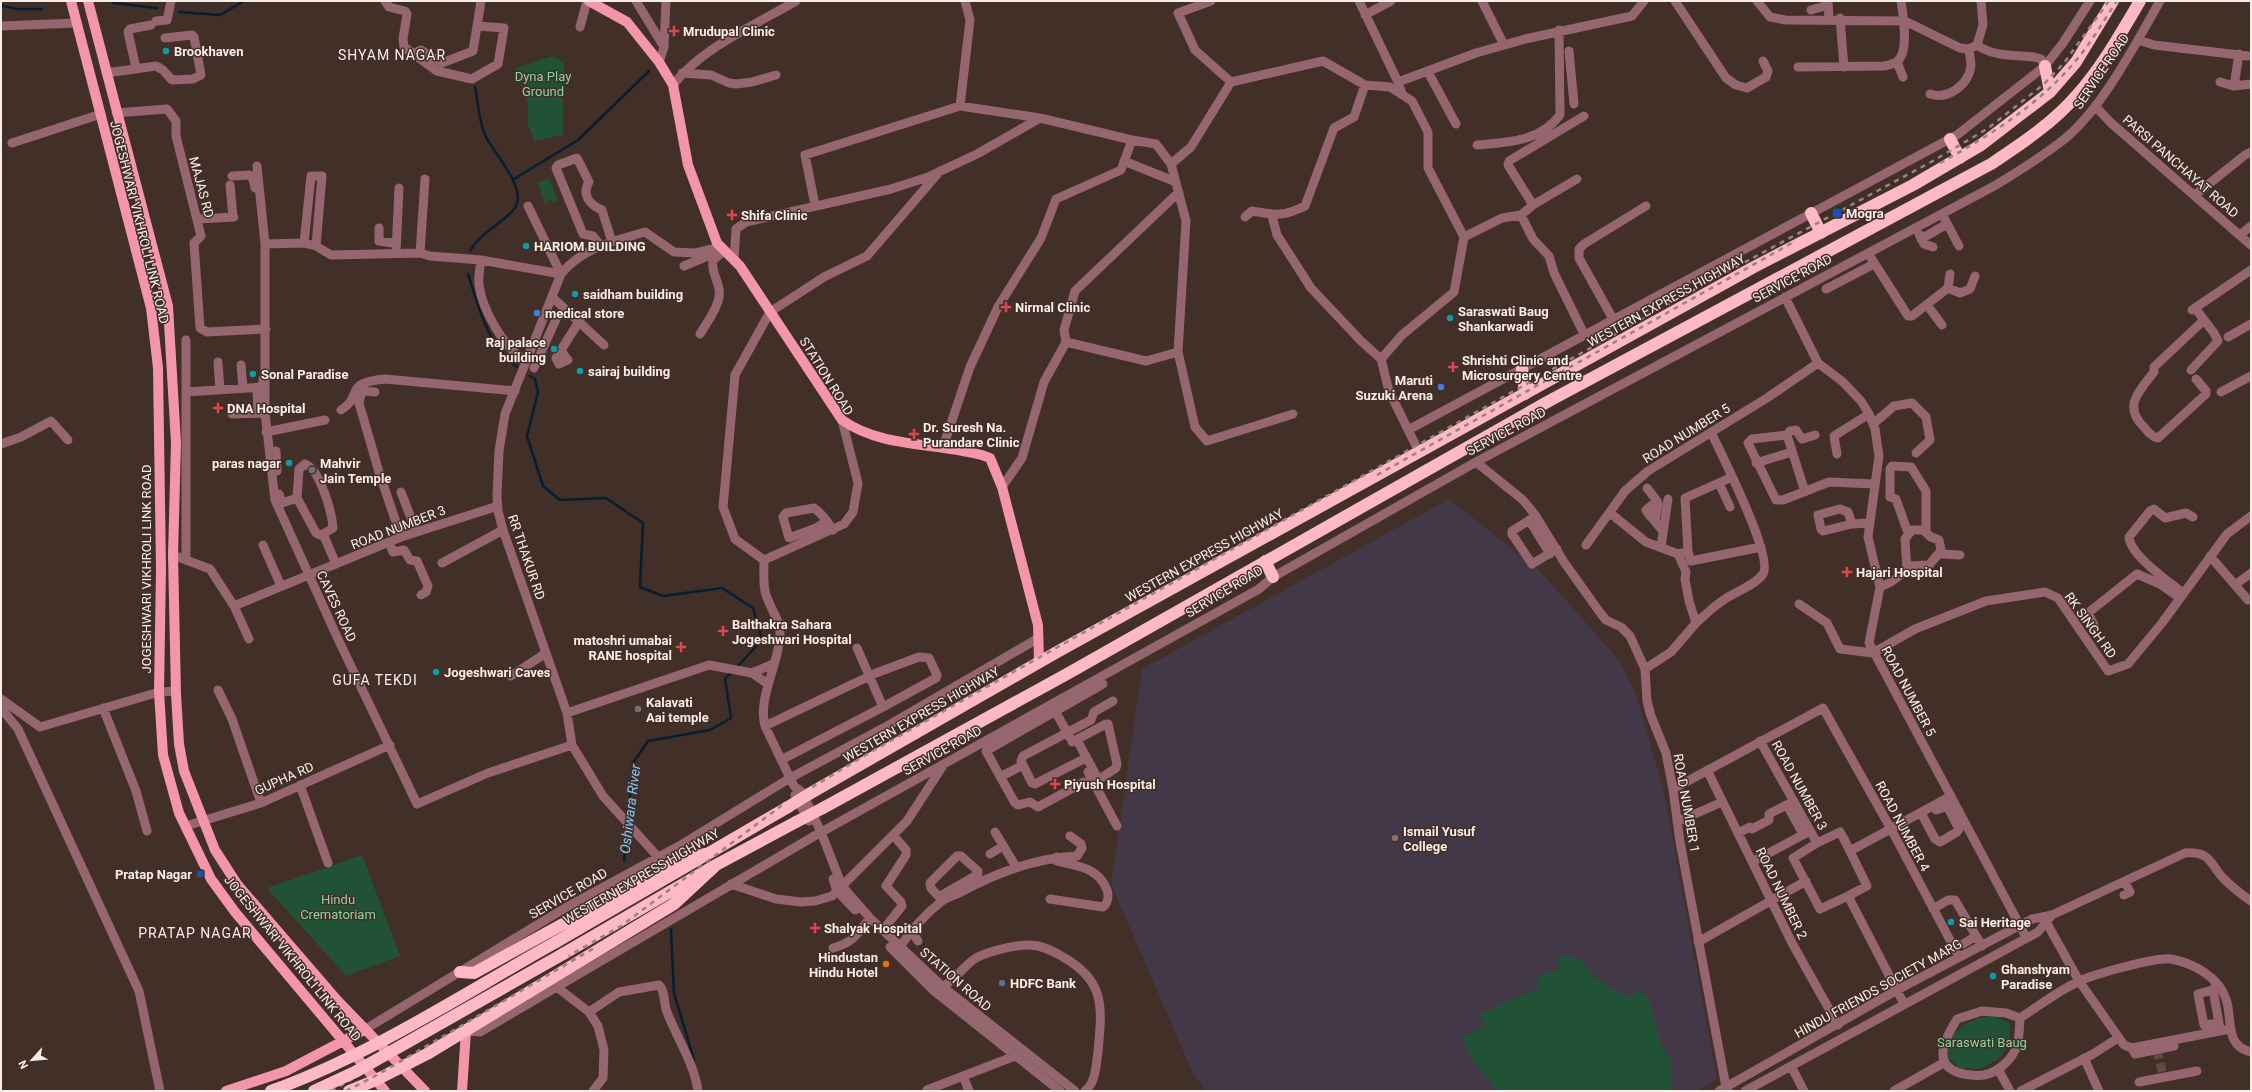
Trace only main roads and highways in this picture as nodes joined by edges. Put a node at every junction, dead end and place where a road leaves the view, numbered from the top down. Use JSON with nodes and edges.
{"nodes":[{"id":1,"x":71,"y":1,"type":"edge"},
{"id":2,"x":88,"y":1,"type":"edge"},
{"id":3,"x":588,"y":1,"type":"edge"},
{"id":4,"x":2114,"y":1,"type":"edge"},
{"id":5,"x":2140,"y":1,"type":"edge"},
{"id":6,"x":2045,"y":66,"type":"road end"},
{"id":7,"x":2050,"y":92,"type":"junction"},
{"id":8,"x":1950,"y":139,"type":"road end"},
{"id":9,"x":1960,"y":158,"type":"junction"},
{"id":10,"x":1811,"y":213,"type":"road end"},
{"id":11,"x":1821,"y":233,"type":"junction"},
{"id":12,"x":1522,"y":368,"type":"road end"},
{"id":13,"x":1525,"y":394,"type":"junction"},
{"id":14,"x":1265,"y":561,"type":"junction"},
{"id":15,"x":1273,"y":577,"type":"road end"},
{"id":16,"x":1039,"y":662,"type":"junction"},
{"id":17,"x":709,"y":853,"type":"junction"},
{"id":18,"x":716,"y":865,"type":"junction"},
{"id":19,"x":460,"y":972,"type":"road end"},
{"id":20,"x":364,"y":1030,"type":"junction"},
{"id":21,"x":466,"y":1031,"type":"junction"},
{"id":22,"x":343,"y":1042,"type":"junction"},
{"id":23,"x":402,"y":1067,"type":"junction"},
{"id":24,"x":371,"y":1085,"type":"edge"},
{"id":25,"x":226,"y":1091,"type":"edge"},
{"id":26,"x":271,"y":1091,"type":"edge"},
{"id":27,"x":314,"y":1091,"type":"edge"},
{"id":28,"x":349,"y":1091,"type":"edge"},
{"id":29,"x":384,"y":1091,"type":"edge"},
{"id":30,"x":425,"y":1091,"type":"edge"},
{"id":31,"x":462,"y":1091,"type":"edge"}],
"edges":[{"from":1,"to":22,"type":"main road","name":"JOGESHWARI VIKHROLI LINK ROAD"},
{"from":2,"to":20,"type":"main road"},
{"from":3,"to":16,"type":"main road","name":"STATION ROAD"},
{"from":4,"to":7,"type":"highway","name":"WESTERN EXPRESS HIGHWAY"},
{"from":5,"to":14,"type":"highway"},
{"from":6,"to":7,"type":"highway"},
{"from":7,"to":9,"type":"highway","name":"WESTERN EXPRESS HIGHWAY"},
{"from":8,"to":9,"type":"highway"},
{"from":9,"to":11,"type":"highway","name":"WESTERN EXPRESS HIGHWAY"},
{"from":10,"to":11,"type":"highway"},
{"from":11,"to":13,"type":"highway","name":"WESTERN EXPRESS HIGHWAY"},
{"from":12,"to":13,"type":"highway"},
{"from":13,"to":16,"type":"highway","name":"WESTERN EXPRESS HIGHWAY"},
{"from":14,"to":15,"type":"highway"},
{"from":14,"to":18,"type":"highway","bridge":true},
{"from":16,"to":17,"type":"highway","name":"WESTERN EXPRESS HIGHWAY","bridge":true},
{"from":17,"to":19,"type":"highway"},
{"from":17,"to":26,"type":"highway","name":"WESTERN EXPRESS HIGHWAY","bridge":true},
{"from":18,"to":21,"type":"highway"},
{"from":18,"to":27,"type":"highway","bridge":true},
{"from":20,"to":22,"type":"main road"},
{"from":20,"to":23,"type":"main road"},
{"from":21,"to":23,"type":"highway"},
{"from":21,"to":31,"type":"main road"},
{"from":22,"to":24,"type":"main road","name":"JOGESHWARI VIKHROLI LINK ROAD"},
{"from":22,"to":25,"type":"main road"},
{"from":23,"to":24,"type":"highway"},
{"from":23,"to":30,"type":"main road"},
{"from":24,"to":28,"type":"highway"},
{"from":24,"to":29,"type":"main road","name":"JOGESHWARI VIKHROLI LINK ROAD"}]}
